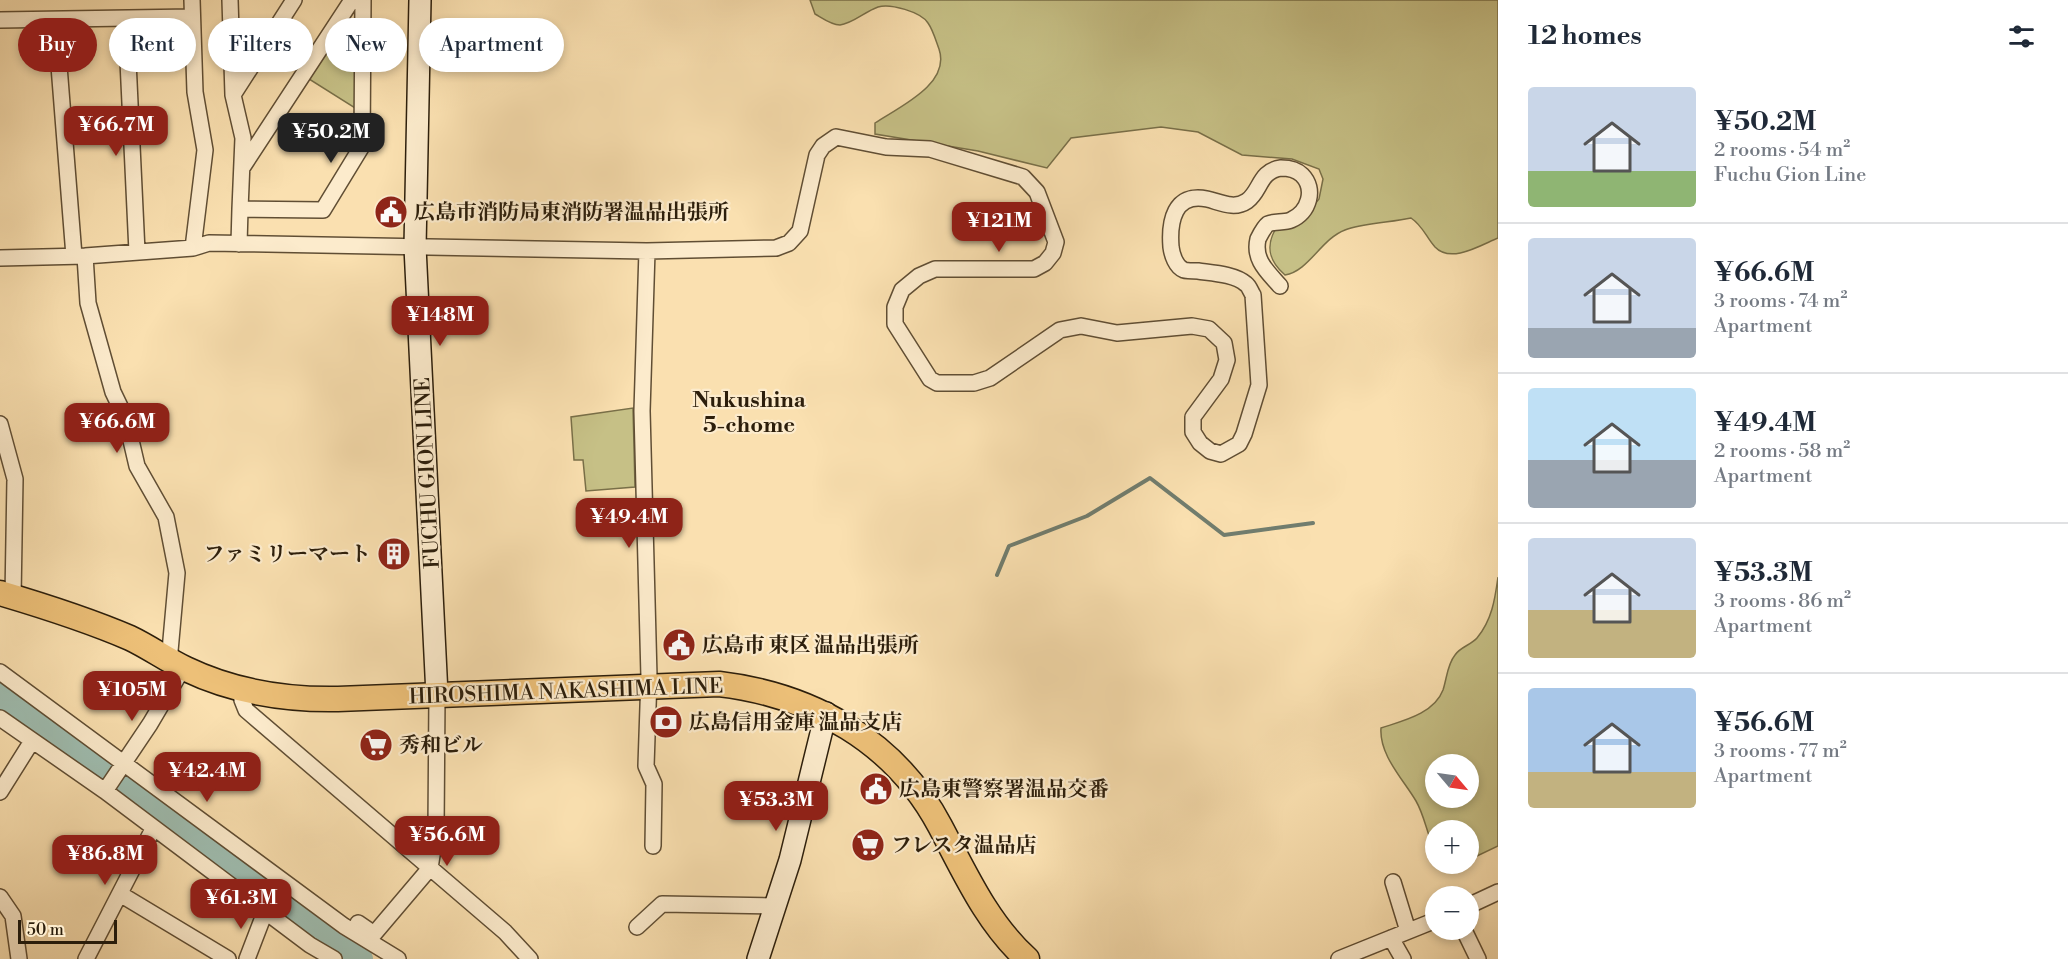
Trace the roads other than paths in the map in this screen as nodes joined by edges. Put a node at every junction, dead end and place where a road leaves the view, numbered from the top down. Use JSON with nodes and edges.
{"nodes":[{"id":1,"x":192,"y":0,"type":"edge"},
{"id":2,"x":230,"y":0,"type":"edge"},
{"id":3,"x":294,"y":0,"type":"edge"},
{"id":4,"x":352,"y":0,"type":"edge"},
{"id":5,"x":363,"y":0,"type":"edge"},
{"id":6,"x":420,"y":0,"type":"edge"},
{"id":7,"x":192,"y":17,"type":"junction"},
{"id":8,"x":0,"y":21,"type":"edge"},
{"id":9,"x":60,"y":72,"type":"edge"},
{"id":10,"x":129,"y":72,"type":"edge"},
{"id":11,"x":233,"y":95,"type":"junction"},
{"id":12,"x":241,"y":171,"type":"junction"},
{"id":13,"x":240,"y":209,"type":"junction"},
{"id":14,"x":239,"y":244,"type":"junction"},
{"id":15,"x":416,"y":247,"type":"junction"},
{"id":16,"x":193,"y":248,"type":"junction"},
{"id":17,"x":646,"y":251,"type":"junction"},
{"id":18,"x":137,"y":252,"type":"junction"},
{"id":19,"x":79,"y":256,"type":"junction"},
{"id":20,"x":0,"y":258,"type":"edge"},
{"id":21,"x":1280,"y":286,"type":"dead end"},
{"id":22,"x":0,"y":424,"type":"edge"},
{"id":23,"x":7,"y":595,"type":"edge"},
{"id":24,"x":174,"y":663,"type":"junction"},
{"id":25,"x":0,"y":672,"type":"edge"},
{"id":26,"x":648,"y":687,"type":"junction"},
{"id":27,"x":242,"y":689,"type":"junction"},
{"id":28,"x":437,"y":694,"type":"junction"},
{"id":29,"x":826,"y":714,"type":"junction"},
{"id":30,"x":0,"y":718,"type":"edge"},
{"id":31,"x":32,"y":741,"type":"junction"},
{"id":32,"x":124,"y":762,"type":"junction"},
{"id":33,"x":105,"y":791,"type":"junction"},
{"id":34,"x":0,"y":792,"type":"edge"},
{"id":35,"x":153,"y":829,"type":"junction"},
{"id":36,"x":652,"y":846,"type":"dead end"},
{"id":37,"x":430,"y":868,"type":"junction"},
{"id":38,"x":1393,"y":882,"type":"dead end"},
{"id":39,"x":1498,"y":892,"type":"edge"},
{"id":40,"x":120,"y":894,"type":"junction"},
{"id":41,"x":0,"y":897,"type":"edge"},
{"id":42,"x":1479,"y":901,"type":"edge"},
{"id":43,"x":775,"y":906,"type":"junction"},
{"id":44,"x":322,"y":910,"type":"junction"},
{"id":45,"x":265,"y":912,"type":"junction"},
{"id":46,"x":1425,"y":924,"type":"edge"},
{"id":47,"x":637,"y":927,"type":"dead end"},
{"id":48,"x":1408,"y":931,"type":"junction"},
{"id":49,"x":1391,"y":938,"type":"junction"},
{"id":50,"x":1469,"y":940,"type":"edge"},
{"id":51,"x":19,"y":959,"type":"edge"},
{"id":52,"x":86,"y":959,"type":"edge"},
{"id":53,"x":228,"y":959,"type":"edge"},
{"id":54,"x":247,"y":959,"type":"edge"},
{"id":55,"x":334,"y":959,"type":"edge"},
{"id":56,"x":398,"y":959,"type":"edge"},
{"id":57,"x":530,"y":959,"type":"edge"},
{"id":58,"x":758,"y":959,"type":"edge"},
{"id":59,"x":1027,"y":959,"type":"edge"},
{"id":60,"x":1339,"y":959,"type":"edge"},
{"id":61,"x":1403,"y":959,"type":"edge"},
{"id":62,"x":1478,"y":959,"type":"edge"}],
"edges":[{"from":1,"to":7,"type":"street"},
{"from":2,"to":11,"type":"street"},
{"from":3,"to":11,"type":"street"},
{"from":4,"to":12,"type":"street"},
{"from":5,"to":13,"type":"street"},
{"from":6,"to":15,"type":"main road","name":"FUCHU GION LINE"},
{"from":7,"to":8,"type":"street"},
{"from":7,"to":16,"type":"street"},
{"from":9,"to":19,"type":"street"},
{"from":10,"to":18,"type":"street"},
{"from":11,"to":12,"type":"street"},
{"from":12,"to":13,"type":"street"},
{"from":13,"to":14,"type":"street"},
{"from":14,"to":15,"type":"street"},
{"from":14,"to":16,"type":"street"},
{"from":15,"to":17,"type":"street"},
{"from":15,"to":28,"type":"main road","name":"FUCHU GION LINE"},
{"from":16,"to":18,"type":"street"},
{"from":17,"to":21,"type":"street"},
{"from":17,"to":26,"type":"street"},
{"from":18,"to":19,"type":"street"},
{"from":19,"to":20,"type":"street"},
{"from":19,"to":24,"type":"street"},
{"from":22,"to":23,"type":"street"},
{"from":23,"to":24,"type":"main road","name":"HIROSHIMA NAKASHIMA LINE"},
{"from":24,"to":27,"type":"main road","name":"HIROSHIMA NAKASHIMA LINE"},
{"from":24,"to":32,"type":"street"},
{"from":25,"to":32,"type":"street"},
{"from":26,"to":28,"type":"main road","name":"HIROSHIMA NAKASHIMA LINE"},
{"from":26,"to":29,"type":"main road","name":"HIROSHIMA NAKASHIMA LINE"},
{"from":26,"to":36,"type":"street"},
{"from":27,"to":28,"type":"main road","name":"HIROSHIMA NAKASHIMA LINE"},
{"from":27,"to":37,"type":"street"},
{"from":28,"to":37,"type":"street"},
{"from":29,"to":43,"type":"main road"},
{"from":29,"to":59,"type":"main road","name":"HIROSHIMA NAKASHIMA LINE"},
{"from":30,"to":31,"type":"street"},
{"from":31,"to":33,"type":"street"},
{"from":31,"to":34,"type":"street"},
{"from":32,"to":33,"type":"street"},
{"from":32,"to":44,"type":"street"},
{"from":33,"to":35,"type":"street"},
{"from":35,"to":40,"type":"street"},
{"from":35,"to":45,"type":"street"},
{"from":37,"to":44,"type":"street"},
{"from":37,"to":57,"type":"street"},
{"from":38,"to":48,"type":"street"},
{"from":39,"to":42,"type":"street"},
{"from":40,"to":52,"type":"street"},
{"from":40,"to":53,"type":"street"},
{"from":41,"to":51,"type":"street"},
{"from":43,"to":47,"type":"street"},
{"from":43,"to":58,"type":"main road"},
{"from":44,"to":56,"type":"street"},
{"from":45,"to":54,"type":"street"},
{"from":45,"to":55,"type":"street"},
{"from":46,"to":48,"type":"street"},
{"from":48,"to":49,"type":"street"},
{"from":49,"to":60,"type":"street"},
{"from":49,"to":61,"type":"street"},
{"from":50,"to":62,"type":"street"}]}
